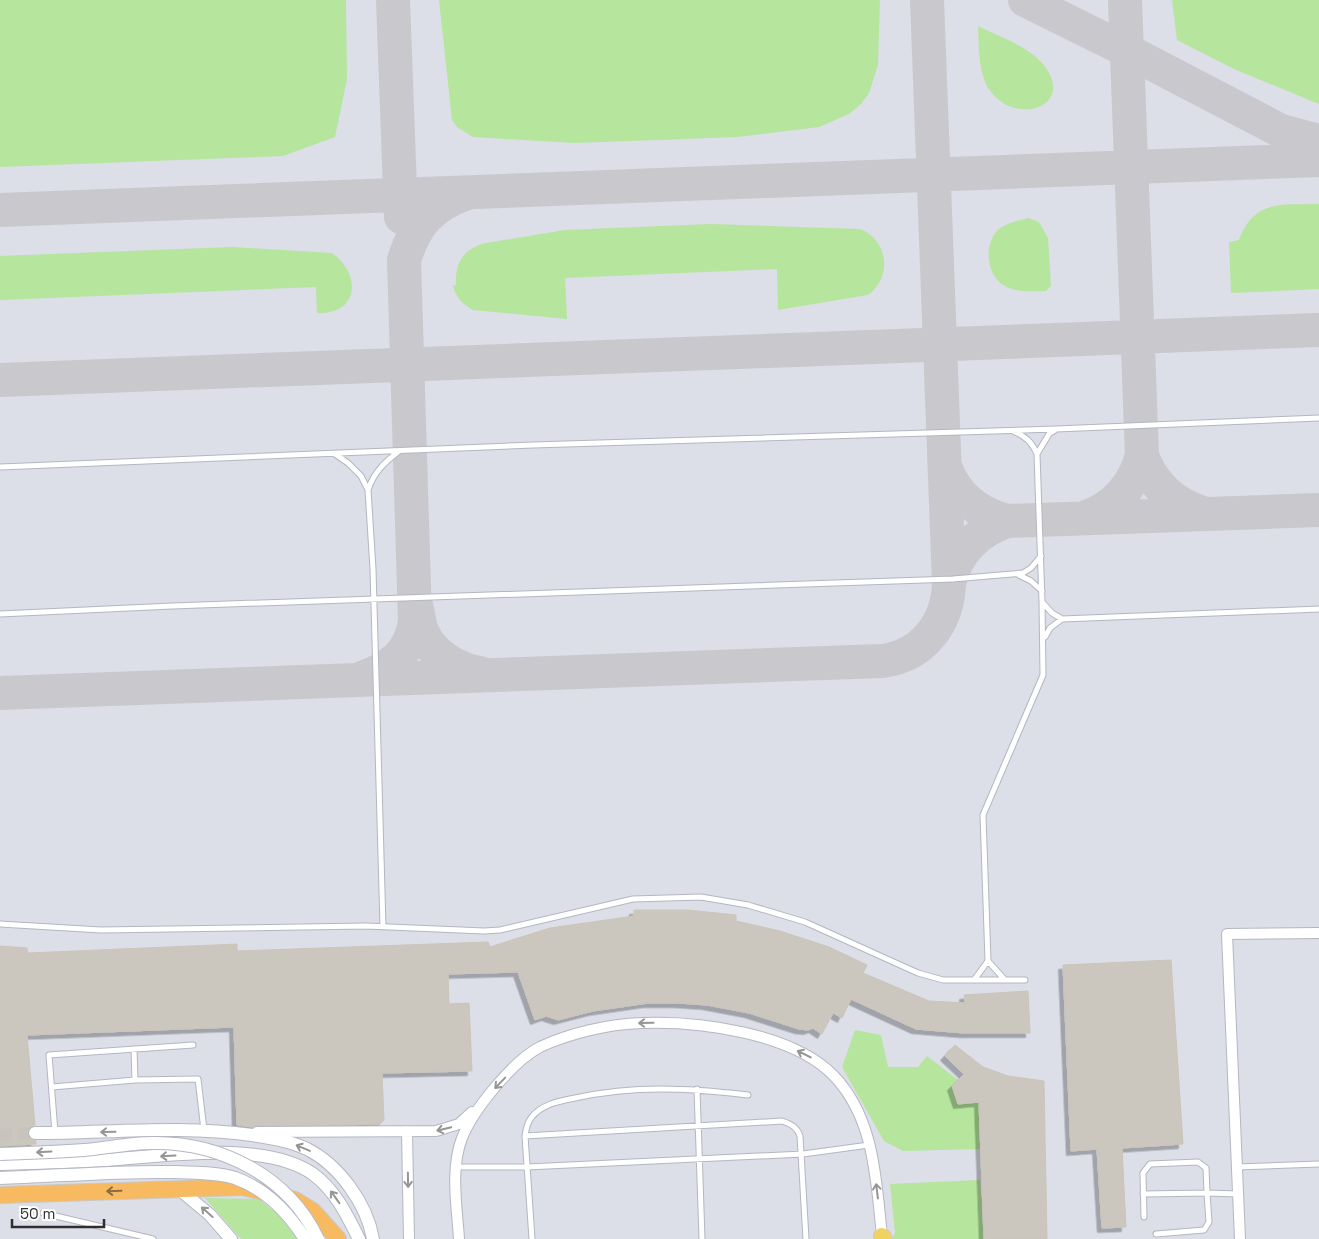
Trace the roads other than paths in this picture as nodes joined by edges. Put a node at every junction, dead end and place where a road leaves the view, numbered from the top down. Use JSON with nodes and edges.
{"nodes":[{"id":1,"x":1319,"y":418,"type":"edge"},
{"id":2,"x":1056,"y":429,"type":"junction"},
{"id":3,"x":1010,"y":430,"type":"junction"},
{"id":4,"x":399,"y":451,"type":"junction"},
{"id":5,"x":334,"y":454,"type":"junction"},
{"id":6,"x":1037,"y":454,"type":"junction"},
{"id":7,"x":0,"y":467,"type":"edge"},
{"id":8,"x":368,"y":490,"type":"junction"},
{"id":9,"x":1040,"y":556,"type":"junction"},
{"id":10,"x":1016,"y":574,"type":"junction"},
{"id":11,"x":1042,"y":591,"type":"junction"},
{"id":12,"x":373,"y":599,"type":"junction"},
{"id":13,"x":1042,"y":602,"type":"junction"},
{"id":14,"x":1319,"y":609,"type":"edge"},
{"id":15,"x":0,"y":614,"type":"edge"},
{"id":16,"x":1062,"y":619,"type":"junction"},
{"id":17,"x":1044,"y":638,"type":"junction"},
{"id":18,"x":0,"y":924,"type":"edge"},
{"id":19,"x":383,"y":927,"type":"junction"},
{"id":20,"x":1319,"y":933,"type":"edge"},
{"id":21,"x":988,"y":961,"type":"junction"},
{"id":22,"x":974,"y":980,"type":"junction"},
{"id":23,"x":1006,"y":980,"type":"junction"},
{"id":24,"x":1025,"y":980,"type":"dead end"},
{"id":25,"x":193,"y":1045,"type":"dead end"},
{"id":26,"x":134,"y":1049,"type":"junction"},
{"id":27,"x":135,"y":1080,"type":"junction"},
{"id":28,"x":52,"y":1087,"type":"junction"},
{"id":29,"x":697,"y":1089,"type":"junction"},
{"id":30,"x":748,"y":1095,"type":"dead end"},
{"id":31,"x":483,"y":1101,"type":"junction"},
{"id":32,"x":698,"y":1126,"type":"junction"},
{"id":33,"x":204,"y":1130,"type":"junction"},
{"id":34,"x":407,"y":1131,"type":"junction"},
{"id":35,"x":231,"y":1132,"type":"junction"},
{"id":36,"x":35,"y":1133,"type":"tunnel mouth"},
{"id":37,"x":55,"y":1133,"type":"junction"},
{"id":38,"x":525,"y":1136,"type":"junction"},
{"id":39,"x":870,"y":1145,"type":"junction"},
{"id":40,"x":0,"y":1154,"type":"edge"},
{"id":41,"x":802,"y":1154,"type":"junction"},
{"id":42,"x":699,"y":1159,"type":"junction"},
{"id":43,"x":0,"y":1164,"type":"edge"},
{"id":44,"x":1319,"y":1164,"type":"edge"},
{"id":45,"x":527,"y":1166,"type":"junction"},
{"id":46,"x":456,"y":1167,"type":"junction"},
{"id":47,"x":1237,"y":1167,"type":"junction"},
{"id":48,"x":0,"y":1178,"type":"edge"},
{"id":49,"x":179,"y":1189,"type":"junction"},
{"id":50,"x":1208,"y":1193,"type":"junction"},
{"id":51,"x":0,"y":1194,"type":"edge"},
{"id":52,"x":1143,"y":1194,"type":"junction"},
{"id":53,"x":1238,"y":1194,"type":"junction"},
{"id":54,"x":43,"y":1213,"type":"dead end"},
{"id":55,"x":1144,"y":1217,"type":"dead end"},
{"id":56,"x":1156,"y":1234,"type":"dead end"},
{"id":57,"x":882,"y":1238,"type":"edge"},
{"id":58,"x":153,"y":1239,"type":"edge"},
{"id":59,"x":231,"y":1239,"type":"edge"},
{"id":60,"x":305,"y":1239,"type":"edge"},
{"id":61,"x":318,"y":1239,"type":"edge"},
{"id":62,"x":338,"y":1239,"type":"edge"},
{"id":63,"x":359,"y":1239,"type":"edge"},
{"id":64,"x":373,"y":1239,"type":"edge"},
{"id":65,"x":409,"y":1239,"type":"edge"},
{"id":66,"x":459,"y":1239,"type":"edge"},
{"id":67,"x":532,"y":1239,"type":"edge"},
{"id":68,"x":702,"y":1239,"type":"edge"},
{"id":69,"x":806,"y":1239,"type":"edge"},
{"id":70,"x":1240,"y":1239,"type":"edge"}],
"edges":[{"from":1,"to":2,"type":"lane"},
{"from":2,"to":3,"type":"lane"},
{"from":2,"to":6,"type":"lane"},
{"from":3,"to":4,"type":"lane"},
{"from":3,"to":6,"type":"lane"},
{"from":4,"to":5,"type":"lane"},
{"from":4,"to":8,"type":"lane"},
{"from":5,"to":7,"type":"lane"},
{"from":5,"to":8,"type":"lane"},
{"from":6,"to":9,"type":"lane"},
{"from":8,"to":12,"type":"lane"},
{"from":9,"to":10,"type":"lane"},
{"from":9,"to":11,"type":"lane"},
{"from":10,"to":11,"type":"lane"},
{"from":10,"to":12,"type":"lane"},
{"from":11,"to":13,"type":"lane"},
{"from":12,"to":15,"type":"lane"},
{"from":12,"to":19,"type":"lane"},
{"from":13,"to":16,"type":"lane"},
{"from":13,"to":17,"type":"lane"},
{"from":14,"to":16,"type":"lane"},
{"from":16,"to":17,"type":"lane"},
{"from":17,"to":21,"type":"lane"},
{"from":18,"to":19,"type":"lane"},
{"from":19,"to":22,"type":"lane"},
{"from":20,"to":47,"type":"street"},
{"from":21,"to":22,"type":"lane"},
{"from":21,"to":23,"type":"lane"},
{"from":22,"to":23,"type":"lane"},
{"from":23,"to":24,"type":"lane"},
{"from":25,"to":26,"type":"lane"},
{"from":26,"to":27,"type":"lane"},
{"from":26,"to":28,"type":"lane"},
{"from":27,"to":28,"type":"lane"},
{"from":27,"to":33,"type":"lane"},
{"from":28,"to":37,"type":"lane"},
{"from":29,"to":30,"type":"lane"},
{"from":29,"to":32,"type":"lane"},
{"from":29,"to":38,"type":"lane"},
{"from":31,"to":34,"type":"street","one_way":true},
{"from":39,"to":31,"type":"street","one_way":true},
{"from":31,"to":46,"type":"street"},
{"from":32,"to":38,"type":"lane"},
{"from":32,"to":41,"type":"lane"},
{"from":32,"to":42,"type":"lane"},
{"from":33,"to":35,"type":"street"},
{"from":33,"to":37,"type":"street","one_way":true},
{"from":34,"to":35,"type":"street"},
{"from":34,"to":65,"type":"street","one_way":true},
{"from":64,"to":35,"type":"street","one_way":true},
{"from":36,"to":37,"type":"street"},
{"from":38,"to":45,"type":"lane"},
{"from":39,"to":41,"type":"lane"},
{"from":57,"to":39,"type":"street","one_way":true},
{"from":61,"to":40,"type":"street","one_way":true,"bridge":true},
{"from":41,"to":42,"type":"lane"},
{"from":41,"to":69,"type":"lane"},
{"from":42,"to":45,"type":"lane"},
{"from":42,"to":68,"type":"lane"},
{"from":63,"to":43,"type":"street","one_way":true},
{"from":44,"to":47,"type":"lane"},
{"from":45,"to":46,"type":"lane"},
{"from":45,"to":67,"type":"lane"},
{"from":46,"to":66,"type":"street"},
{"from":47,"to":53,"type":"street"},
{"from":48,"to":60,"type":"street","bridge":true},
{"from":49,"to":51,"type":"highway","one_way":true},
{"from":59,"to":49,"type":"street","one_way":true},
{"from":49,"to":62,"type":"highway"},
{"from":50,"to":52,"type":"lane"},
{"from":50,"to":52,"type":"lane"},
{"from":50,"to":53,"type":"lane"},
{"from":50,"to":56,"type":"lane"},
{"from":52,"to":55,"type":"lane"},
{"from":53,"to":70,"type":"street"},
{"from":54,"to":58,"type":"lane"}]}
